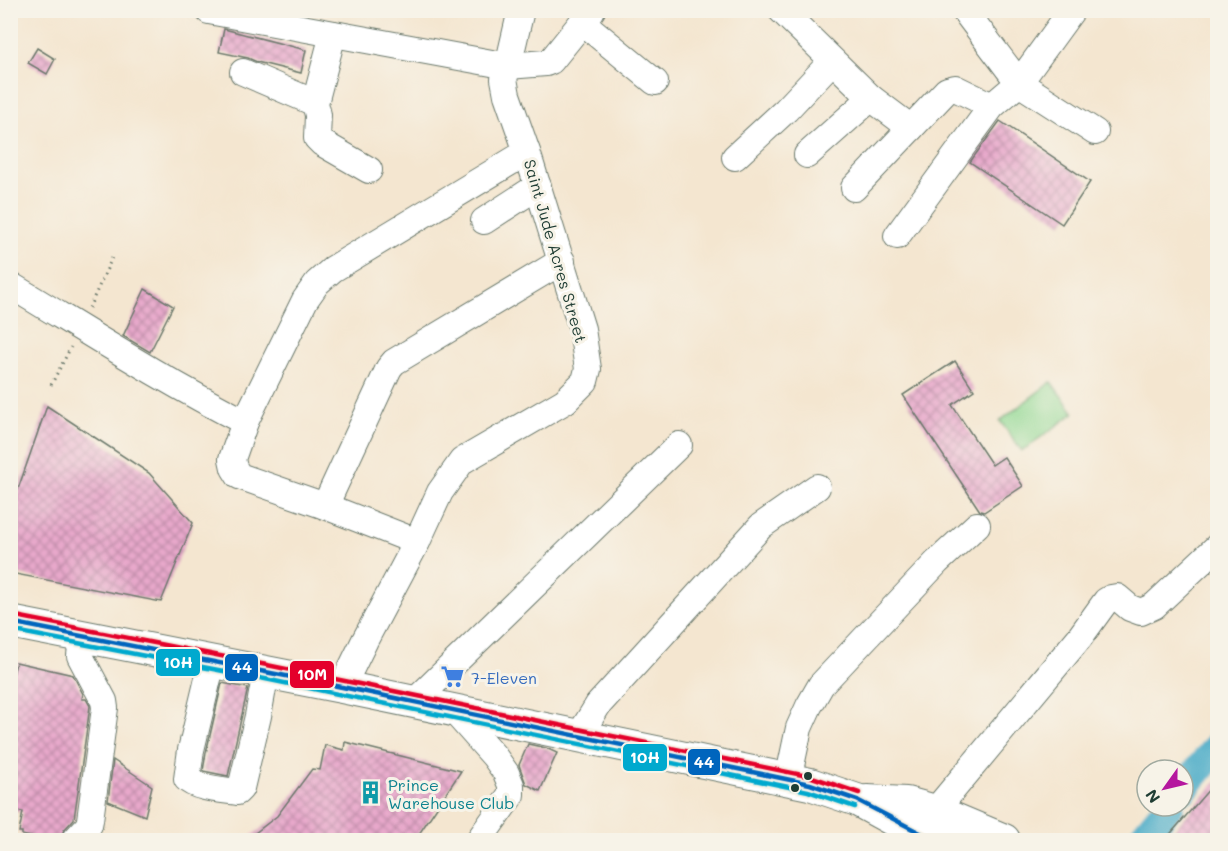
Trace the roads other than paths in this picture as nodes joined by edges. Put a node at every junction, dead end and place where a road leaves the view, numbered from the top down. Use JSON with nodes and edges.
{"nodes":[{"id":1,"x":521,"y":10,"type":"edge"},
{"id":2,"x":781,"y":10,"type":"edge"},
{"id":3,"x":964,"y":10,"type":"edge"},
{"id":4,"x":1072,"y":10,"type":"edge"},
{"id":5,"x":209,"y":11,"type":"edge"},
{"id":6,"x":587,"y":16,"type":"edge"},
{"id":7,"x":333,"y":34,"type":"junction"},
{"id":8,"x":832,"y":61,"type":"junction"},
{"id":9,"x":508,"y":66,"type":"junction"},
{"id":10,"x":243,"y":72,"type":"dead end"},
{"id":11,"x":655,"y":82,"type":"dead end"},
{"id":12,"x":1019,"y":83,"type":"junction"},
{"id":13,"x":871,"y":98,"type":"junction"},
{"id":14,"x":315,"y":103,"type":"junction"},
{"id":15,"x":992,"y":106,"type":"junction"},
{"id":16,"x":911,"y":128,"type":"junction"},
{"id":17,"x":1095,"y":132,"type":"dead end"},
{"id":18,"x":527,"y":152,"type":"junction"},
{"id":19,"x":807,"y":155,"type":"dead end"},
{"id":20,"x":735,"y":157,"type":"dead end"},
{"id":21,"x":369,"y":170,"type":"dead end"},
{"id":22,"x":538,"y":186,"type":"junction"},
{"id":23,"x":854,"y":188,"type":"dead end"},
{"id":24,"x":484,"y":221,"type":"dead end"},
{"id":25,"x":897,"y":236,"type":"dead end"},
{"id":26,"x":562,"y":261,"type":"junction"},
{"id":27,"x":10,"y":285,"type":"edge"},
{"id":28,"x":245,"y":422,"type":"junction"},
{"id":29,"x":679,"y":445,"type":"dead end"},
{"id":30,"x":817,"y":487,"type":"dead end"},
{"id":31,"x":325,"y":506,"type":"junction"},
{"id":32,"x":977,"y":525,"type":"dead end"},
{"id":33,"x":417,"y":542,"type":"junction"},
{"id":34,"x":1218,"y":546,"type":"edge"},
{"id":35,"x":10,"y":622,"type":"edge"},
{"id":36,"x":82,"y":636,"type":"junction"},
{"id":37,"x":212,"y":662,"type":"junction"},
{"id":38,"x":266,"y":672,"type":"junction"},
{"id":39,"x":342,"y":687,"type":"junction"},
{"id":40,"x":413,"y":703,"type":"junction"},
{"id":41,"x":454,"y":711,"type":"junction"},
{"id":42,"x":579,"y":736,"type":"junction"},
{"id":43,"x":788,"y":780,"type":"junction"},
{"id":44,"x":932,"y":829,"type":"edge"},
{"id":45,"x":75,"y":840,"type":"edge"},
{"id":46,"x":479,"y":840,"type":"edge"},
{"id":47,"x":1004,"y":840,"type":"edge"}],
"edges":[{"from":1,"to":9,"type":"street","name":"Saint Jude Acres Street"},
{"from":2,"to":8,"type":"street"},
{"from":3,"to":12,"type":"street"},
{"from":4,"to":12,"type":"street"},
{"from":5,"to":7,"type":"street"},
{"from":6,"to":9,"type":"street"},
{"from":6,"to":11,"type":"street"},
{"from":7,"to":9,"type":"street"},
{"from":7,"to":14,"type":"street"},
{"from":8,"to":13,"type":"street"},
{"from":8,"to":20,"type":"street"},
{"from":9,"to":18,"type":"street","name":"Saint Jude Acres Street"},
{"from":10,"to":14,"type":"street"},
{"from":12,"to":15,"type":"street"},
{"from":12,"to":17,"type":"street"},
{"from":13,"to":16,"type":"street"},
{"from":13,"to":19,"type":"street"},
{"from":14,"to":21,"type":"street"},
{"from":15,"to":16,"type":"street"},
{"from":15,"to":25,"type":"street"},
{"from":16,"to":23,"type":"street"},
{"from":18,"to":22,"type":"street","name":"Saint Jude Acres Street"},
{"from":18,"to":28,"type":"street"},
{"from":22,"to":24,"type":"street"},
{"from":22,"to":26,"type":"street","name":"Saint Jude Acres Street"},
{"from":26,"to":31,"type":"street"},
{"from":26,"to":33,"type":"street","name":"Saint Jude Acres Street"},
{"from":27,"to":28,"type":"street"},
{"from":28,"to":31,"type":"street"},
{"from":29,"to":40,"type":"street"},
{"from":30,"to":42,"type":"street"},
{"from":31,"to":33,"type":"street"},
{"from":32,"to":43,"type":"street"},
{"from":33,"to":39,"type":"street","name":"Saint Jude Acres Street"},
{"from":34,"to":44,"type":"street"},
{"from":35,"to":36,"type":"main road"},
{"from":36,"to":37,"type":"main road"},
{"from":36,"to":45,"type":"street"},
{"from":37,"to":38,"type":"main road"},
{"from":37,"to":38,"type":"street"},
{"from":38,"to":39,"type":"main road"},
{"from":39,"to":40,"type":"main road"},
{"from":40,"to":41,"type":"main road"},
{"from":41,"to":42,"type":"main road"},
{"from":41,"to":46,"type":"street"},
{"from":42,"to":43,"type":"main road"},
{"from":43,"to":44,"type":"main road"},
{"from":44,"to":47,"type":"main road"}]}
